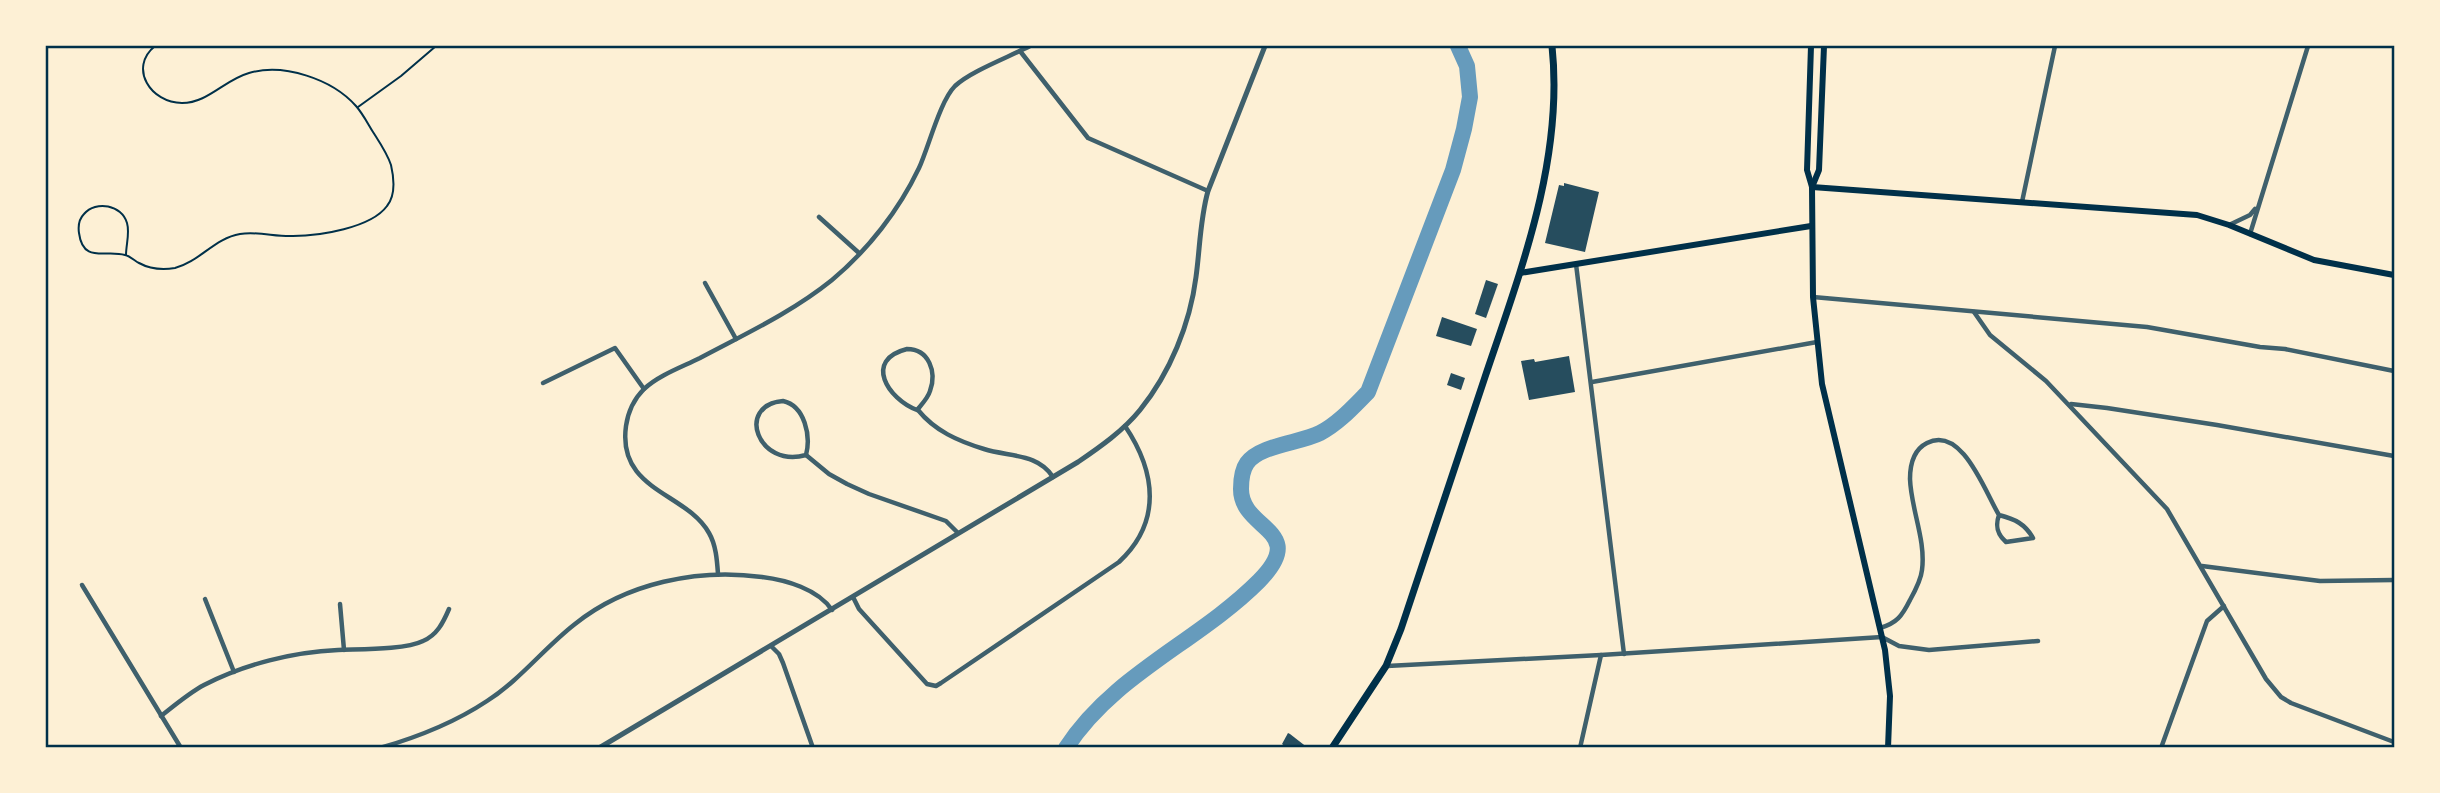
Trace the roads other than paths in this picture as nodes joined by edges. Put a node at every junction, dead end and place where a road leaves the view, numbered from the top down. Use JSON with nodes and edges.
{"nodes":[{"id":1,"x":1030,"y":46,"type":"edge"},
{"id":2,"x":1263,"y":46,"type":"edge"},
{"id":3,"x":1552,"y":46,"type":"edge"},
{"id":4,"x":1811,"y":46,"type":"edge"},
{"id":5,"x":1824,"y":46,"type":"edge"},
{"id":6,"x":2055,"y":46,"type":"edge"},
{"id":7,"x":2308,"y":46,"type":"edge"},
{"id":8,"x":1020,"y":51,"type":"junction"},
{"id":9,"x":1810,"y":82,"type":"junction"},
{"id":10,"x":1822,"y":83,"type":"junction"},
{"id":11,"x":1812,"y":187,"type":"junction"},
{"id":12,"x":1208,"y":191,"type":"junction"},
{"id":13,"x":2022,"y":202,"type":"junction"},
{"id":14,"x":2256,"y":209,"type":"junction"},
{"id":15,"x":819,"y":217,"type":"dead end"},
{"id":16,"x":2229,"y":225,"type":"junction"},
{"id":17,"x":1811,"y":226,"type":"junction"},
{"id":18,"x":2250,"y":234,"type":"junction"},
{"id":19,"x":859,"y":253,"type":"junction"},
{"id":20,"x":1576,"y":263,"type":"junction"},
{"id":21,"x":1520,"y":272,"type":"junction"},
{"id":22,"x":2395,"y":275,"type":"edge"},
{"id":23,"x":705,"y":283,"type":"dead end"},
{"id":24,"x":1813,"y":298,"type":"junction"},
{"id":25,"x":1974,"y":312,"type":"junction"},
{"id":26,"x":736,"y":339,"type":"junction"},
{"id":27,"x":1817,"y":342,"type":"junction"},
{"id":28,"x":2395,"y":371,"type":"edge"},
{"id":29,"x":1591,"y":382,"type":"junction"},
{"id":30,"x":544,"y":383,"type":"dead end"},
{"id":31,"x":644,"y":389,"type":"junction"},
{"id":32,"x":2070,"y":404,"type":"junction"},
{"id":33,"x":917,"y":410,"type":"junction"},
{"id":34,"x":1125,"y":426,"type":"junction"},
{"id":35,"x":806,"y":455,"type":"junction"},
{"id":36,"x":2395,"y":456,"type":"edge"},
{"id":37,"x":1054,"y":477,"type":"junction"},
{"id":38,"x":1999,"y":515,"type":"junction"},
{"id":39,"x":958,"y":533,"type":"junction"},
{"id":40,"x":2202,"y":566,"type":"junction"},
{"id":41,"x":718,"y":574,"type":"junction"},
{"id":42,"x":2395,"y":580,"type":"edge"},
{"id":43,"x":82,"y":585,"type":"dead end"},
{"id":44,"x":853,"y":597,"type":"junction"},
{"id":45,"x":205,"y":599,"type":"dead end"},
{"id":46,"x":340,"y":604,"type":"dead end"},
{"id":47,"x":2224,"y":606,"type":"junction"},
{"id":48,"x":449,"y":609,"type":"dead end"},
{"id":49,"x":832,"y":610,"type":"junction"},
{"id":50,"x":1879,"y":628,"type":"junction"},
{"id":51,"x":1882,"y":637,"type":"junction"},
{"id":52,"x":2038,"y":641,"type":"dead end"},
{"id":53,"x":771,"y":646,"type":"junction"},
{"id":54,"x":344,"y":650,"type":"junction"},
{"id":55,"x":1624,"y":654,"type":"junction"},
{"id":56,"x":1601,"y":655,"type":"junction"},
{"id":57,"x":1386,"y":666,"type":"junction"},
{"id":58,"x":234,"y":672,"type":"junction"},
{"id":59,"x":161,"y":716,"type":"junction"},
{"id":60,"x":2395,"y":741,"type":"edge"},
{"id":61,"x":181,"y":747,"type":"edge"},
{"id":62,"x":380,"y":747,"type":"edge"},
{"id":63,"x":599,"y":747,"type":"edge"},
{"id":64,"x":813,"y":747,"type":"edge"},
{"id":65,"x":1332,"y":747,"type":"edge"},
{"id":66,"x":1580,"y":747,"type":"edge"},
{"id":67,"x":1888,"y":747,"type":"edge"},
{"id":68,"x":2161,"y":747,"type":"edge"}],
"edges":[{"from":1,"to":8,"type":"street"},
{"from":2,"to":12,"type":"street"},
{"from":3,"to":21,"type":"main road"},
{"from":4,"to":9,"type":"main road"},
{"from":5,"to":10,"type":"main road"},
{"from":6,"to":13,"type":"street"},
{"from":7,"to":14,"type":"street"},
{"from":8,"to":12,"type":"street"},
{"from":8,"to":19,"type":"street"},
{"from":9,"to":10,"type":"main road"},
{"from":9,"to":11,"type":"main road"},
{"from":10,"to":11,"type":"main road"},
{"from":11,"to":13,"type":"main road"},
{"from":11,"to":17,"type":"main road"},
{"from":12,"to":34,"type":"street"},
{"from":13,"to":16,"type":"main road"},
{"from":14,"to":16,"type":"street"},
{"from":14,"to":18,"type":"street"},
{"from":15,"to":19,"type":"street"},
{"from":16,"to":18,"type":"main road"},
{"from":17,"to":20,"type":"main road"},
{"from":17,"to":24,"type":"main road"},
{"from":18,"to":22,"type":"main road"},
{"from":19,"to":26,"type":"street"},
{"from":20,"to":21,"type":"main road"},
{"from":20,"to":29,"type":"street"},
{"from":21,"to":57,"type":"main road"},
{"from":23,"to":26,"type":"street"},
{"from":24,"to":25,"type":"street"},
{"from":24,"to":27,"type":"main road"},
{"from":25,"to":28,"type":"street"},
{"from":25,"to":32,"type":"street"},
{"from":26,"to":31,"type":"street"},
{"from":27,"to":29,"type":"street"},
{"from":27,"to":50,"type":"main road"},
{"from":29,"to":55,"type":"street"},
{"from":30,"to":31,"type":"street"},
{"from":31,"to":41,"type":"street"},
{"from":32,"to":36,"type":"street"},
{"from":32,"to":40,"type":"street"},
{"from":33,"to":33,"type":"street"},
{"from":33,"to":37,"type":"street"},
{"from":34,"to":37,"type":"street"},
{"from":34,"to":44,"type":"street"},
{"from":35,"to":35,"type":"street"},
{"from":35,"to":39,"type":"street"},
{"from":37,"to":39,"type":"street"},
{"from":38,"to":38,"type":"street"},
{"from":38,"to":50,"type":"street"},
{"from":39,"to":44,"type":"street"},
{"from":40,"to":42,"type":"street"},
{"from":40,"to":47,"type":"street"},
{"from":41,"to":49,"type":"street"},
{"from":41,"to":62,"type":"street"},
{"from":43,"to":59,"type":"street"},
{"from":44,"to":49,"type":"street"},
{"from":45,"to":58,"type":"street"},
{"from":46,"to":54,"type":"street"},
{"from":47,"to":60,"type":"street"},
{"from":47,"to":68,"type":"street"},
{"from":48,"to":54,"type":"street"},
{"from":49,"to":53,"type":"street"},
{"from":50,"to":51,"type":"main road"},
{"from":51,"to":52,"type":"street"},
{"from":51,"to":55,"type":"street"},
{"from":51,"to":67,"type":"main road"},
{"from":53,"to":63,"type":"street"},
{"from":53,"to":64,"type":"street"},
{"from":54,"to":58,"type":"street"},
{"from":55,"to":56,"type":"street"},
{"from":56,"to":57,"type":"street"},
{"from":56,"to":66,"type":"street"},
{"from":57,"to":65,"type":"main road"},
{"from":58,"to":59,"type":"street"},
{"from":59,"to":61,"type":"street"}]}
